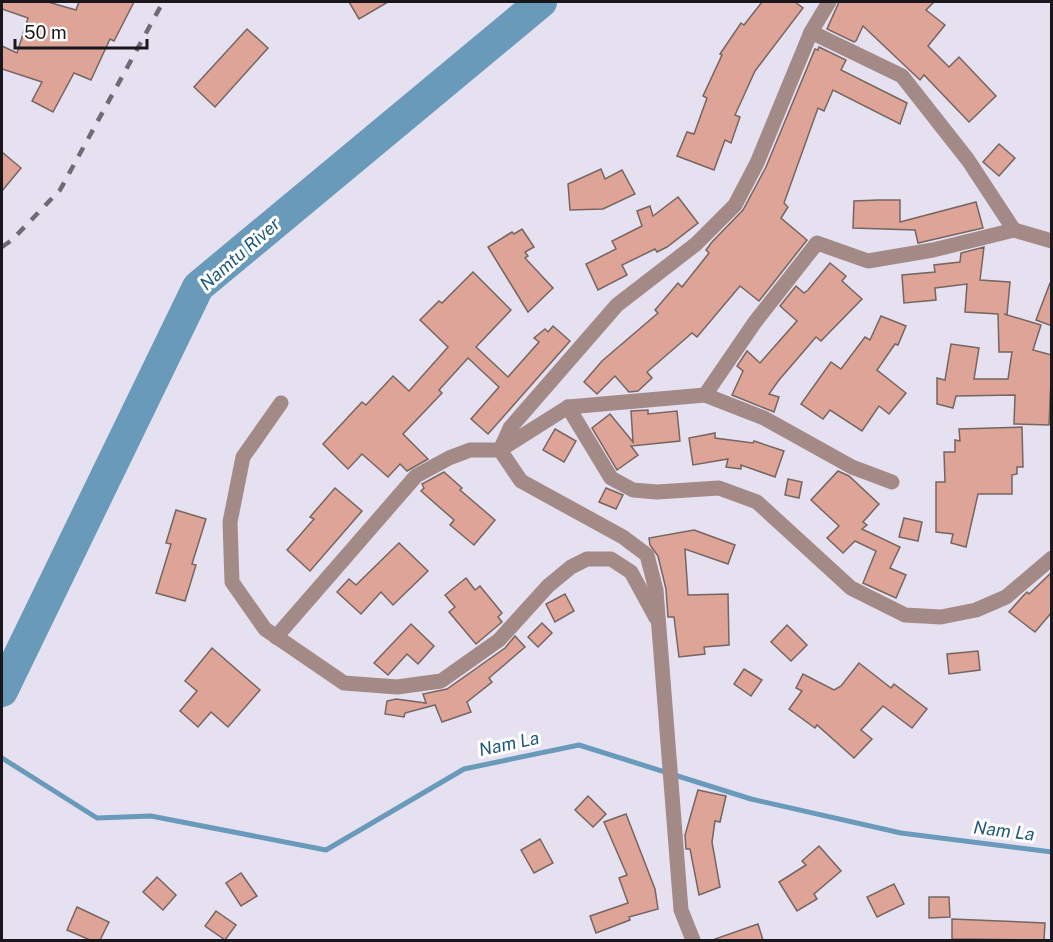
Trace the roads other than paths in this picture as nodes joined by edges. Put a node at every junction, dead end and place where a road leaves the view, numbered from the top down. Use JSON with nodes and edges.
{"nodes":[{"id":1,"x":829,"y":2,"type":"edge"},
{"id":2,"x":811,"y":32,"type":"junction"},
{"id":3,"x":1014,"y":230,"type":"junction"},
{"id":4,"x":1052,"y":241,"type":"edge"},
{"id":5,"x":705,"y":395,"type":"junction"},
{"id":6,"x":281,"y":403,"type":"dead end"},
{"id":7,"x":568,"y":407,"type":"junction"},
{"id":8,"x":500,"y":450,"type":"junction"},
{"id":9,"x":892,"y":482,"type":"dead end"},
{"id":10,"x":1052,"y":558,"type":"edge"},
{"id":11,"x":658,"y":623,"type":"junction"},
{"id":12,"x":276,"y":637,"type":"junction"},
{"id":13,"x":693,"y":940,"type":"edge"}],
"edges":[{"from":1,"to":2,"type":"street"},
{"from":2,"to":3,"type":"street"},
{"from":2,"to":8,"type":"street"},
{"from":3,"to":4,"type":"street"},
{"from":3,"to":5,"type":"street"},
{"from":5,"to":7,"type":"street"},
{"from":5,"to":9,"type":"street"},
{"from":6,"to":12,"type":"street"},
{"from":7,"to":8,"type":"street"},
{"from":7,"to":10,"type":"street"},
{"from":8,"to":11,"type":"street"},
{"from":8,"to":12,"type":"street"},
{"from":11,"to":12,"type":"street"},
{"from":11,"to":13,"type":"street"}]}
